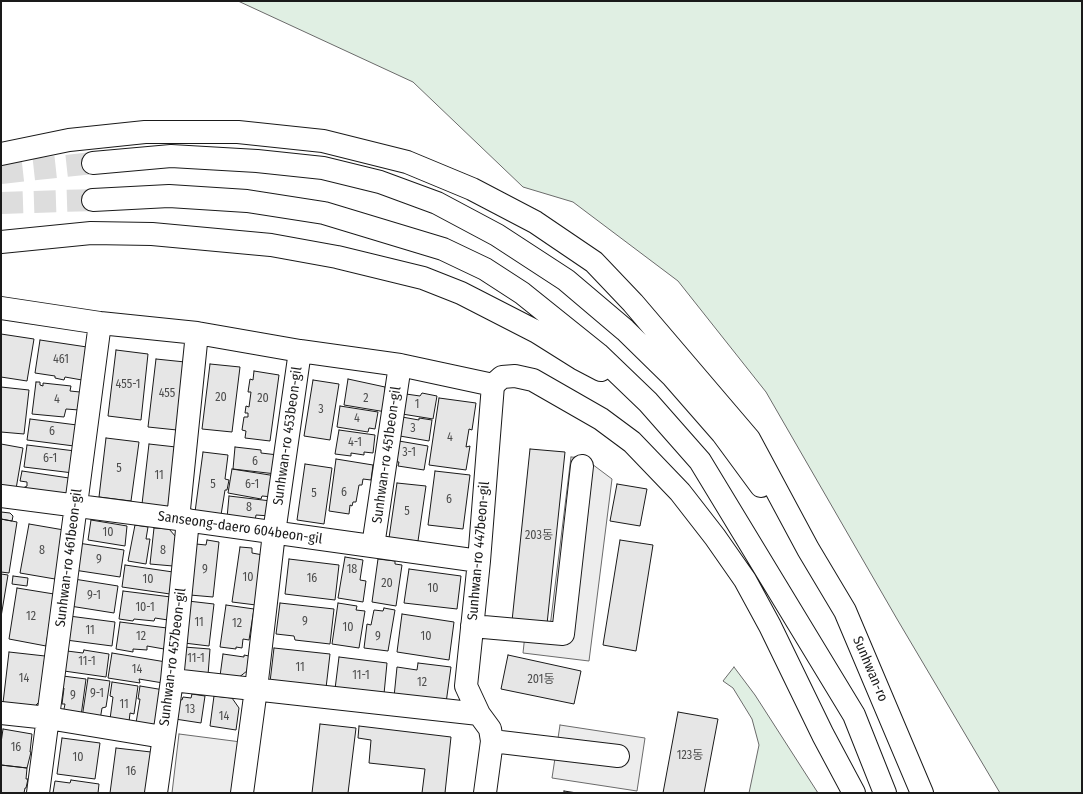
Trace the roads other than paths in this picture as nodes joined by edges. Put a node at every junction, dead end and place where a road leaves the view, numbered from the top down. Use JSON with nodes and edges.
{"nodes":[{"id":1,"x":1,"y":154,"type":"edge"},
{"id":2,"x":93,"y":163,"type":"tunnel mouth"},
{"id":3,"x":93,"y":200,"type":"tunnel mouth"},
{"id":4,"x":1,"y":242,"type":"edge"},
{"id":5,"x":1,"y":308,"type":"edge"},
{"id":6,"x":100,"y":323,"type":"junction"},
{"id":7,"x":197,"y":333,"type":"junction"},
{"id":8,"x":300,"y":351,"type":"junction"},
{"id":9,"x":400,"y":365,"type":"junction"},
{"id":10,"x":493,"y":385,"type":"junction"},
{"id":11,"x":632,"y":386,"type":"junction"},
{"id":12,"x":582,"y":466,"type":"dead end"},
{"id":13,"x":1,"y":496,"type":"edge"},
{"id":14,"x":76,"y":505,"type":"junction"},
{"id":15,"x":183,"y":519,"type":"junction"},
{"id":16,"x":274,"y":533,"type":"junction"},
{"id":17,"x":373,"y":546,"type":"junction"},
{"id":18,"x":808,"y":549,"type":"junction"},
{"id":19,"x":479,"y":561,"type":"junction"},
{"id":20,"x":472,"y":626,"type":"junction"},
{"id":21,"x":172,"y":680,"type":"junction"},
{"id":22,"x":256,"y":688,"type":"junction"},
{"id":23,"x":1,"y":712,"type":"edge"},
{"id":24,"x":479,"y":714,"type":"junction"},
{"id":25,"x":48,"y":718,"type":"junction"},
{"id":26,"x":163,"y":737,"type":"junction"},
{"id":27,"x":492,"y":740,"type":"junction"},
{"id":28,"x":618,"y":756,"type":"dead end"},
{"id":29,"x":38,"y":793,"type":"edge"},
{"id":30,"x":156,"y":793,"type":"edge"},
{"id":31,"x":242,"y":793,"type":"edge"},
{"id":32,"x":485,"y":793,"type":"edge"},
{"id":33,"x":854,"y":793,"type":"edge"},
{"id":34,"x":885,"y":793,"type":"edge"},
{"id":35,"x":922,"y":793,"type":"edge"}],
"edges":[{"from":1,"to":18,"type":"main road"},
{"from":2,"to":18,"type":"main road"},
{"from":3,"to":11,"type":"main road"},
{"from":4,"to":11,"type":"main road"},
{"from":5,"to":6,"type":"main road"},
{"from":6,"to":7,"type":"main road"},
{"from":6,"to":14,"type":"main road","name":"Sunhwan-ro 461beon-gil"},
{"from":7,"to":8,"type":"main road"},
{"from":7,"to":15,"type":"main road","name":"Sunhwan-ro 457beon-gil"},
{"from":8,"to":9,"type":"main road"},
{"from":8,"to":16,"type":"main road","name":"Sunhwan-ro 453beon-gil"},
{"from":9,"to":10,"type":"main road"},
{"from":9,"to":17,"type":"main road","name":"Sunhwan-ro 451beon-gil"},
{"from":10,"to":19,"type":"main road","name":"Sunhwan-ro 447beon-gil"},
{"from":10,"to":33,"type":"main road"},
{"from":11,"to":34,"type":"main road"},
{"from":12,"to":20,"type":"main road"},
{"from":13,"to":14,"type":"main road","name":"Sanseong-daero 604beon-gil"},
{"from":14,"to":15,"type":"main road","name":"Sanseong-daero 604beon-gil"},
{"from":14,"to":25,"type":"main road","name":"Sunhwan-ro 461beon-gil"},
{"from":15,"to":16,"type":"main road","name":"Sanseong-daero 604beon-gil"},
{"from":15,"to":21,"type":"main road","name":"Sunhwan-ro 457beon-gil"},
{"from":16,"to":17,"type":"main road","name":"Sanseong-daero 604beon-gil"},
{"from":16,"to":22,"type":"main road","name":"Sunhwan-ro 453beon-gil"},
{"from":17,"to":19,"type":"main road","name":"Sanseong-daero 604beon-gil"},
{"from":18,"to":35,"type":"main road","name":"Sunhwan-ro"},
{"from":19,"to":20,"type":"main road","name":"Sunhwan-ro 447beon-gil"},
{"from":20,"to":24,"type":"main road","name":"Sunhwan-ro 447beon-gil"},
{"from":21,"to":22,"type":"main road"},
{"from":21,"to":26,"type":"main road","name":"Sunhwan-ro 457beon-gil"},
{"from":22,"to":24,"type":"main road"},
{"from":22,"to":31,"type":"main road","name":"Sunhwan-ro 453beon-gil"},
{"from":23,"to":25,"type":"main road"},
{"from":24,"to":27,"type":"main road","name":"Sunhwan-ro 447beon-gil"},
{"from":25,"to":26,"type":"main road"},
{"from":25,"to":29,"type":"main road","name":"Sunhwan-ro 461beon-gil"},
{"from":26,"to":30,"type":"main road","name":"Sunhwan-ro 457beon-gil"},
{"from":27,"to":28,"type":"main road"},
{"from":27,"to":32,"type":"main road"}]}
